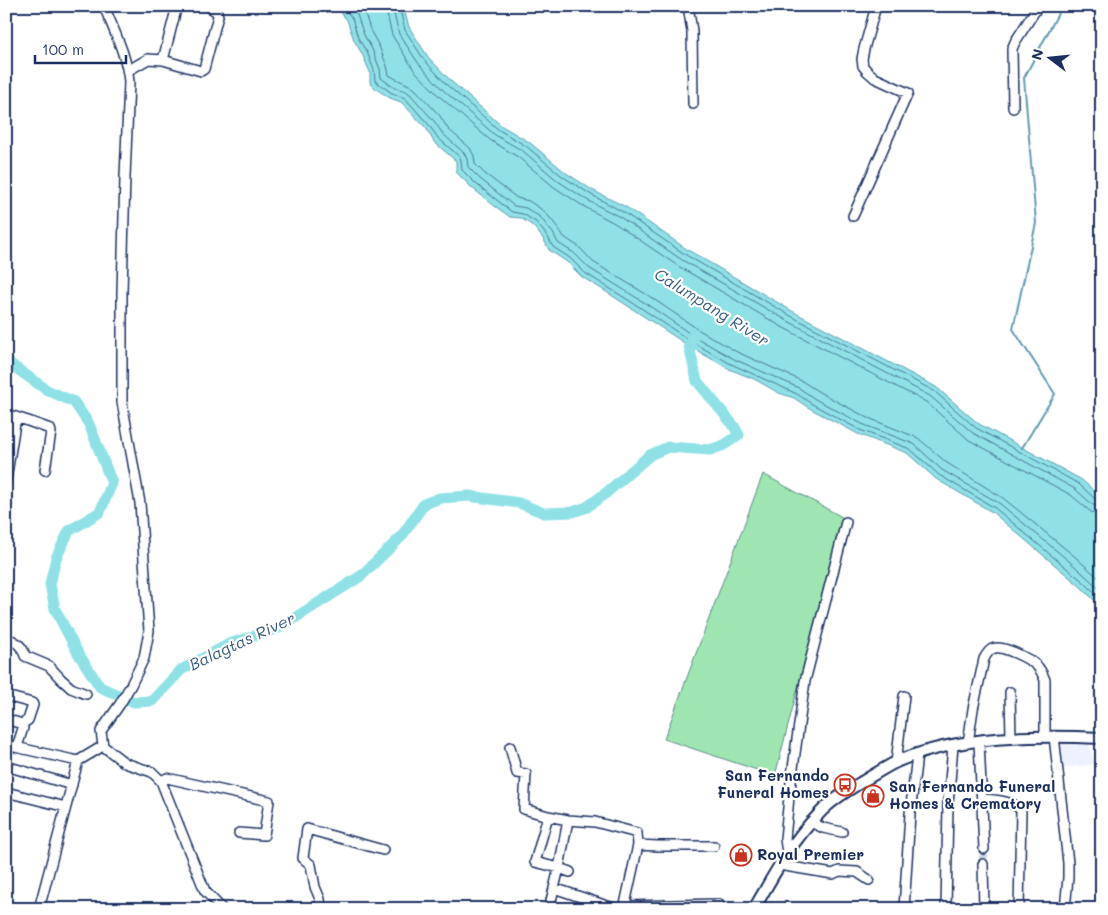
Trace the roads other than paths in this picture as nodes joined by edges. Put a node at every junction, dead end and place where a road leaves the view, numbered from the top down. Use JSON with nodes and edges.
{"nodes":[{"id":1,"x":104,"y":6,"type":"edge"},
{"id":2,"x":177,"y":6,"type":"edge"},
{"id":3,"x":208,"y":6,"type":"edge"},
{"id":4,"x":688,"y":6,"type":"edge"},
{"id":5,"x":876,"y":6,"type":"edge"},
{"id":6,"x":1038,"y":6,"type":"edge"},
{"id":7,"x":163,"y":60,"type":"junction"},
{"id":8,"x":128,"y":70,"type":"junction"},
{"id":9,"x":693,"y":104,"type":"dead end"},
{"id":10,"x":1013,"y":108,"type":"dead end"},
{"id":11,"x":853,"y":216,"type":"dead end"},
{"id":12,"x":11,"y":416,"type":"edge"},
{"id":13,"x":45,"y":470,"type":"dead end"},
{"id":14,"x":6,"y":480,"type":"edge"},
{"id":15,"x":846,"y":522,"type":"dead end"},
{"id":16,"x":6,"y":638,"type":"edge"},
{"id":17,"x":1010,"y":692,"type":"dead end"},
{"id":18,"x":86,"y":694,"type":"dead end"},
{"id":19,"x":6,"y":696,"type":"edge"},
{"id":20,"x":904,"y":696,"type":"dead end"},
{"id":21,"x":6,"y":719,"type":"edge"},
{"id":22,"x":22,"y":724,"type":"junction"},
{"id":23,"x":1049,"y":736,"type":"junction"},
{"id":24,"x":1011,"y":738,"type":"junction"},
{"id":25,"x":1102,"y":738,"type":"edge"},
{"id":26,"x":979,"y":742,"type":"junction"},
{"id":27,"x":968,"y":743,"type":"junction"},
{"id":28,"x":6,"y":745,"type":"edge"},
{"id":29,"x":103,"y":746,"type":"junction"},
{"id":30,"x":953,"y":746,"type":"junction"},
{"id":31,"x":17,"y":747,"type":"junction"},
{"id":32,"x":510,"y":747,"type":"dead end"},
{"id":33,"x":917,"y":755,"type":"junction"},
{"id":34,"x":78,"y":761,"type":"junction"},
{"id":35,"x":896,"y":763,"type":"junction"},
{"id":36,"x":6,"y":766,"type":"edge"},
{"id":37,"x":161,"y":781,"type":"junction"},
{"id":38,"x":72,"y":785,"type":"junction"},
{"id":39,"x":6,"y":793,"type":"edge"},
{"id":40,"x":982,"y":799,"type":"junction"},
{"id":41,"x":66,"y":807,"type":"junction"},
{"id":42,"x":548,"y":816,"type":"junction"},
{"id":43,"x":568,"y":820,"type":"junction"},
{"id":44,"x":811,"y":822,"type":"junction"},
{"id":45,"x":842,"y":832,"type":"dead end"},
{"id":46,"x":240,"y":833,"type":"dead end"},
{"id":47,"x":638,"y":845,"type":"junction"},
{"id":48,"x":714,"y":846,"type":"dead end"},
{"id":49,"x":984,"y":849,"type":"tunnel mouth"},
{"id":50,"x":383,"y":850,"type":"dead end"},
{"id":51,"x":787,"y":853,"type":"junction"},
{"id":52,"x":983,"y":864,"type":"tunnel mouth"},
{"id":53,"x":779,"y":865,"type":"junction"},
{"id":54,"x":559,"y":868,"type":"junction"},
{"id":55,"x":570,"y":872,"type":"dead end"},
{"id":56,"x":869,"y":880,"type":"dead end"},
{"id":57,"x":554,"y":888,"type":"junction"},
{"id":58,"x":624,"y":907,"type":"edge"},
{"id":59,"x":945,"y":908,"type":"edge"},
{"id":60,"x":39,"y":909,"type":"edge"},
{"id":61,"x":222,"y":909,"type":"edge"},
{"id":62,"x":321,"y":909,"type":"edge"},
{"id":63,"x":549,"y":909,"type":"edge"},
{"id":64,"x":616,"y":909,"type":"edge"},
{"id":65,"x":720,"y":909,"type":"edge"},
{"id":66,"x":754,"y":909,"type":"edge"},
{"id":67,"x":904,"y":909,"type":"edge"},
{"id":68,"x":984,"y":909,"type":"edge"},
{"id":69,"x":1019,"y":909,"type":"edge"},
{"id":70,"x":1064,"y":909,"type":"edge"}],
"edges":[{"from":1,"to":8,"type":"street"},
{"from":2,"to":7,"type":"street"},
{"from":3,"to":7,"type":"street"},
{"from":4,"to":9,"type":"street"},
{"from":5,"to":11,"type":"street"},
{"from":6,"to":10,"type":"street"},
{"from":7,"to":8,"type":"street"},
{"from":8,"to":29,"type":"street"},
{"from":12,"to":13,"type":"street"},
{"from":12,"to":14,"type":"street"},
{"from":15,"to":51,"type":"street"},
{"from":16,"to":18,"type":"street"},
{"from":17,"to":24,"type":"street"},
{"from":19,"to":22,"type":"street"},
{"from":20,"to":35,"type":"street"},
{"from":21,"to":22,"type":"street"},
{"from":22,"to":31,"type":"street"},
{"from":23,"to":24,"type":"main road"},
{"from":23,"to":25,"type":"main road"},
{"from":23,"to":27,"type":"street"},
{"from":23,"to":70,"type":"street"},
{"from":24,"to":26,"type":"main road"},
{"from":26,"to":27,"type":"main road"},
{"from":26,"to":40,"type":"street"},
{"from":27,"to":30,"type":"main road"},
{"from":28,"to":31,"type":"street"},
{"from":29,"to":34,"type":"street"},
{"from":29,"to":37,"type":"street"},
{"from":30,"to":33,"type":"main road"},
{"from":30,"to":59,"type":"street"},
{"from":31,"to":34,"type":"street"},
{"from":32,"to":42,"type":"street"},
{"from":33,"to":35,"type":"main road"},
{"from":33,"to":67,"type":"street"},
{"from":34,"to":38,"type":"street"},
{"from":35,"to":44,"type":"main road"},
{"from":36,"to":38,"type":"street"},
{"from":37,"to":46,"type":"street"},
{"from":37,"to":61,"type":"street"},
{"from":38,"to":41,"type":"street"},
{"from":39,"to":41,"type":"street"},
{"from":40,"to":49,"type":"street"},
{"from":40,"to":69,"type":"street"},
{"from":41,"to":60,"type":"street"},
{"from":42,"to":43,"type":"street"},
{"from":42,"to":54,"type":"street"},
{"from":43,"to":47,"type":"street"},
{"from":43,"to":54,"type":"street"},
{"from":44,"to":45,"type":"street"},
{"from":44,"to":51,"type":"main road"},
{"from":47,"to":48,"type":"street"},
{"from":47,"to":58,"type":"street"},
{"from":50,"to":62,"type":"street"},
{"from":51,"to":53,"type":"main road"},
{"from":52,"to":68,"type":"street"},
{"from":53,"to":56,"type":"street"},
{"from":53,"to":66,"type":"main road"},
{"from":54,"to":55,"type":"street"},
{"from":54,"to":57,"type":"street"},
{"from":57,"to":63,"type":"street"},
{"from":57,"to":64,"type":"street"},
{"from":58,"to":65,"type":"street"}]}
